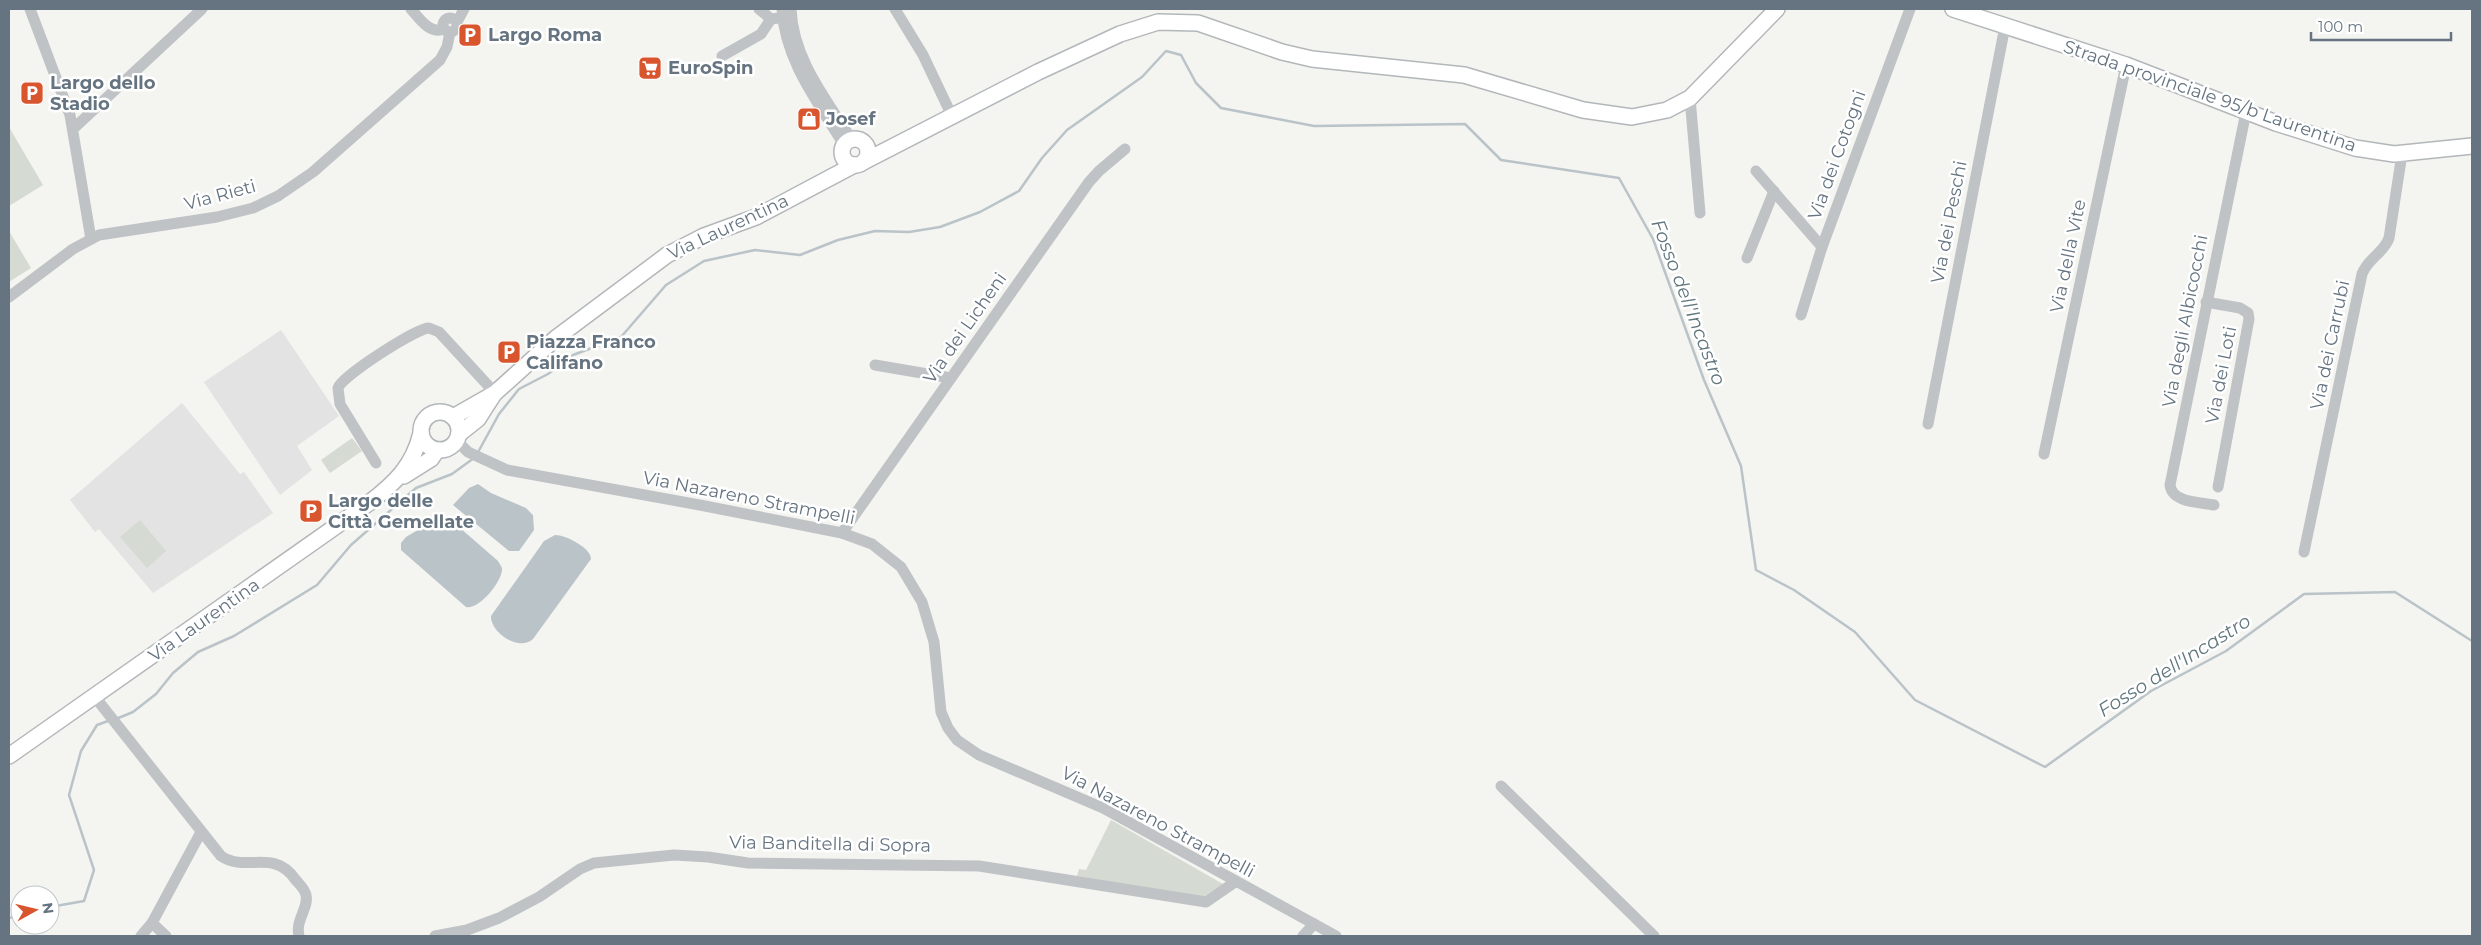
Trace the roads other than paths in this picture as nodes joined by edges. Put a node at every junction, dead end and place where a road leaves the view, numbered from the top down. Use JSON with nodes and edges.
{"nodes":[{"id":1,"x":30,"y":9,"type":"edge"},
{"id":2,"x":202,"y":9,"type":"edge"},
{"id":3,"x":411,"y":9,"type":"edge"},
{"id":4,"x":464,"y":9,"type":"edge"},
{"id":5,"x":759,"y":9,"type":"edge"},
{"id":6,"x":894,"y":9,"type":"edge"},
{"id":7,"x":1777,"y":9,"type":"edge"},
{"id":8,"x":1910,"y":9,"type":"edge"},
{"id":9,"x":1953,"y":9,"type":"edge"},
{"id":10,"x":785,"y":11,"type":"edge"},
{"id":11,"x":771,"y":19,"type":"junction"},
{"id":12,"x":2005,"y":26,"type":"junction"},
{"id":13,"x":447,"y":30,"type":"junction"},
{"id":14,"x":722,"y":56,"type":"dead end"},
{"id":15,"x":2126,"y":65,"type":"junction"},
{"id":16,"x":1690,"y":98,"type":"junction"},
{"id":17,"x":2246,"y":112,"type":"junction"},
{"id":18,"x":952,"y":116,"type":"junction"},
{"id":19,"x":935,"y":124,"type":"junction"},
{"id":20,"x":73,"y":129,"type":"junction"},
{"id":21,"x":850,"y":145,"type":"junction"},
{"id":22,"x":2472,"y":146,"type":"edge"},
{"id":23,"x":1125,"y":149,"type":"dead end"},
{"id":24,"x":2402,"y":154,"type":"junction"},
{"id":25,"x":859,"y":163,"type":"junction"},
{"id":26,"x":1756,"y":171,"type":"dead end"},
{"id":27,"x":825,"y":180,"type":"junction"},
{"id":28,"x":1774,"y":191,"type":"junction"},
{"id":29,"x":1700,"y":213,"type":"dead end"},
{"id":30,"x":91,"y":239,"type":"junction"},
{"id":31,"x":1822,"y":247,"type":"junction"},
{"id":32,"x":1747,"y":258,"type":"dead end"},
{"id":33,"x":9,"y":297,"type":"edge"},
{"id":34,"x":2206,"y":302,"type":"junction"},
{"id":35,"x":1801,"y":315,"type":"dead end"},
{"id":36,"x":875,"y":365,"type":"dead end"},
{"id":37,"x":951,"y":378,"type":"junction"},
{"id":38,"x":495,"y":393,"type":"junction"},
{"id":39,"x":453,"y":417,"type":"junction"},
{"id":40,"x":1928,"y":424,"type":"dead end"},
{"id":41,"x":421,"y":433,"type":"junction"},
{"id":42,"x":458,"y":438,"type":"junction"},
{"id":43,"x":437,"y":450,"type":"junction"},
{"id":44,"x":2044,"y":454,"type":"dead end"},
{"id":45,"x":376,"y":463,"type":"dead end"},
{"id":46,"x":396,"y":480,"type":"junction"},
{"id":47,"x":2218,"y":486,"type":"dead end"},
{"id":48,"x":2214,"y":505,"type":"dead end"},
{"id":49,"x":842,"y":533,"type":"junction"},
{"id":50,"x":2304,"y":552,"type":"dead end"},
{"id":51,"x":95,"y":697,"type":"junction"},
{"id":52,"x":9,"y":756,"type":"edge"},
{"id":53,"x":1501,"y":786,"type":"dead end"},
{"id":54,"x":201,"y":832,"type":"junction"},
{"id":55,"x":1235,"y":882,"type":"junction"},
{"id":56,"x":152,"y":923,"type":"junction"},
{"id":57,"x":1314,"y":924,"type":"junction"},
{"id":58,"x":141,"y":936,"type":"edge"},
{"id":59,"x":166,"y":936,"type":"edge"},
{"id":60,"x":299,"y":936,"type":"edge"},
{"id":61,"x":435,"y":936,"type":"edge"},
{"id":62,"x":1303,"y":936,"type":"edge"},
{"id":63,"x":1336,"y":936,"type":"edge"},
{"id":64,"x":1654,"y":936,"type":"edge"}],
"edges":[{"from":1,"to":20,"type":"street"},
{"from":2,"to":20,"type":"street"},
{"from":3,"to":13,"type":"street"},
{"from":4,"to":13,"type":"street"},
{"from":5,"to":11,"type":"street"},
{"from":6,"to":18,"type":"street"},
{"from":7,"to":16,"type":"main road"},
{"from":8,"to":31,"type":"street","name":"Via dei Cotogni"},
{"from":9,"to":12,"type":"main road","name":"Strada provinciale 95/b Laurentina"},
{"from":10,"to":11,"type":"street"},
{"from":10,"to":21,"type":"street"},
{"from":11,"to":14,"type":"street"},
{"from":12,"to":15,"type":"main road","name":"Strada provinciale 95/b Laurentina"},
{"from":12,"to":40,"type":"street","name":"Via dei Peschi"},
{"from":13,"to":30,"type":"street","name":"Via Rieti"},
{"from":15,"to":17,"type":"main road","name":"Strada provinciale 95/b Laurentina"},
{"from":15,"to":44,"type":"street","name":"Via della Vite"},
{"from":16,"to":18,"type":"main road","name":"Via Laurentina"},
{"from":16,"to":29,"type":"street"},
{"from":17,"to":24,"type":"main road","name":"Strada provinciale 95/b Laurentina"},
{"from":17,"to":34,"type":"street","name":"Via degli Albicocchi"},
{"from":18,"to":19,"type":"main road","name":"Via Laurentina"},
{"from":19,"to":21,"type":"main road","name":"Via Laurentina"},
{"from":19,"to":25,"type":"main road","name":"Via Laurentina"},
{"from":20,"to":30,"type":"street"},
{"from":21,"to":25,"type":"main road"},
{"from":21,"to":25,"type":"main road"},
{"from":21,"to":27,"type":"main road","name":"Via Laurentina"},
{"from":22,"to":24,"type":"main road","name":"Strada provinciale 95/b Laurentina"},
{"from":23,"to":37,"type":"street","name":"Via dei Licheni"},
{"from":24,"to":50,"type":"street","name":"Via dei Carrubi"},
{"from":25,"to":27,"type":"main road","name":"Via Laurentina"},
{"from":26,"to":28,"type":"street"},
{"from":27,"to":38,"type":"main road","name":"Via Laurentina"},
{"from":28,"to":31,"type":"street"},
{"from":28,"to":32,"type":"street"},
{"from":30,"to":33,"type":"street","name":"Via Rieti"},
{"from":31,"to":35,"type":"street","name":"Via dei Cotogni"},
{"from":34,"to":47,"type":"street","name":"Via dei Loti"},
{"from":34,"to":48,"type":"street","name":"Via degli Albicocchi"},
{"from":36,"to":37,"type":"street"},
{"from":37,"to":49,"type":"street","name":"Via dei Licheni"},
{"from":38,"to":39,"type":"main road","name":"Via Laurentina"},
{"from":38,"to":42,"type":"main road","name":"Via Laurentina"},
{"from":38,"to":45,"type":"street"},
{"from":39,"to":41,"type":"main road"},
{"from":39,"to":42,"type":"main road"},
{"from":41,"to":43,"type":"main road"},
{"from":41,"to":46,"type":"main road","name":"Via Laurentina"},
{"from":42,"to":43,"type":"main road"},
{"from":42,"to":49,"type":"street","name":"Via Nazareno Strampelli"},
{"from":43,"to":46,"type":"main road","name":"Via Laurentina"},
{"from":46,"to":51,"type":"main road","name":"Via Laurentina"},
{"from":49,"to":55,"type":"street","name":"Via Nazareno Strampelli"},
{"from":51,"to":52,"type":"main road","name":"Via Laurentina"},
{"from":51,"to":54,"type":"street"},
{"from":53,"to":64,"type":"street"},
{"from":54,"to":56,"type":"street"},
{"from":54,"to":60,"type":"street"},
{"from":55,"to":57,"type":"street","name":"Via Nazareno Strampelli"},
{"from":55,"to":61,"type":"street","name":"Via Banditella di Sopra"},
{"from":56,"to":58,"type":"street"},
{"from":56,"to":59,"type":"street"},
{"from":57,"to":62,"type":"street"},
{"from":57,"to":63,"type":"street","name":"Via Nazareno Strampelli"}]}
